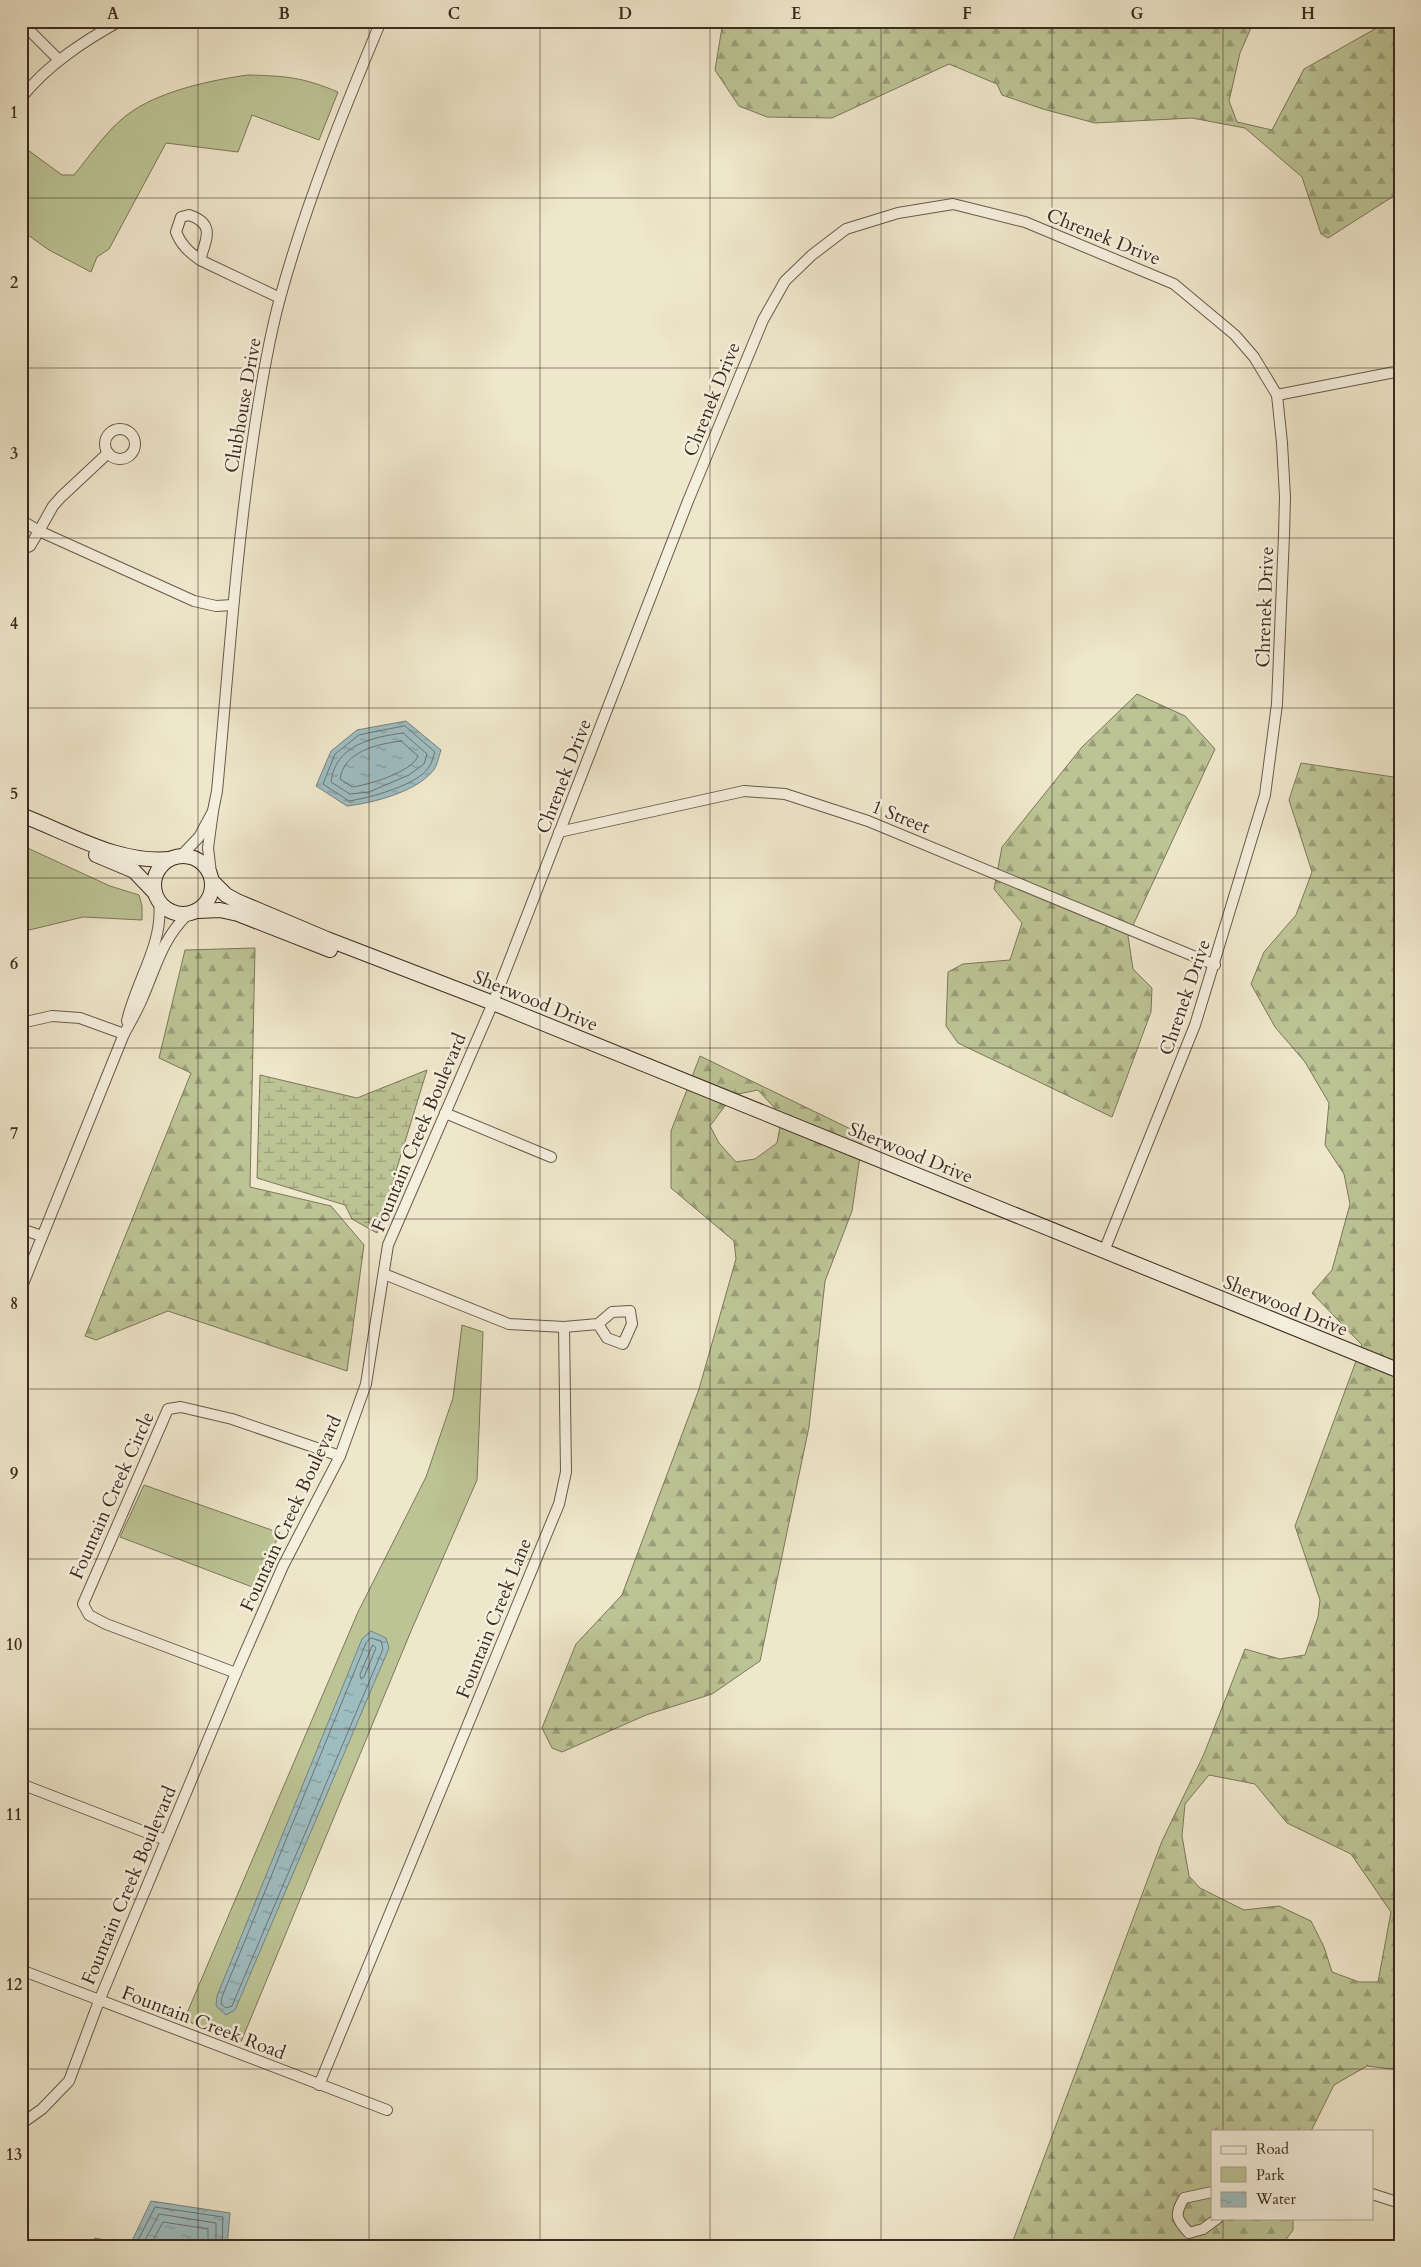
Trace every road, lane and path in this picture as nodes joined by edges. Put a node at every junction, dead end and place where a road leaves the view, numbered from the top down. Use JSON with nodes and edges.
{"nodes":[{"id":1,"x":120,"y":21,"type":"edge"},
{"id":2,"x":381,"y":21,"type":"edge"},
{"id":3,"x":21,"y":22,"type":"edge"},
{"id":4,"x":59,"y":60,"type":"junction"},
{"id":5,"x":21,"y":98,"type":"edge"},
{"id":6,"x":200,"y":260,"type":"dead end"},
{"id":7,"x":280,"y":298,"type":"junction"},
{"id":8,"x":1400,"y":371,"type":"edge"},
{"id":9,"x":1277,"y":395,"type":"junction"},
{"id":10,"x":108,"y":454,"type":"dead end"},
{"id":11,"x":21,"y":520,"type":"edge"},
{"id":12,"x":39,"y":531,"type":"junction"},
{"id":13,"x":21,"y":550,"type":"edge"},
{"id":14,"x":233,"y":605,"type":"junction"},
{"id":15,"x":213,"y":811,"type":"junction"},
{"id":16,"x":21,"y":815,"type":"edge"},
{"id":17,"x":21,"y":824,"type":"edge"},
{"id":18,"x":559,"y":832,"type":"junction"},
{"id":19,"x":175,"y":858,"type":"junction"},
{"id":20,"x":212,"y":880,"type":"junction"},
{"id":21,"x":157,"y":898,"type":"junction"},
{"id":22,"x":193,"y":912,"type":"junction"},
{"id":23,"x":1215,"y":965,"type":"junction"},
{"id":24,"x":408,"y":969,"type":"junction"},
{"id":25,"x":494,"y":1003,"type":"junction"},
{"id":26,"x":21,"y":1023,"type":"edge"},
{"id":27,"x":124,"y":1034,"type":"junction"},
{"id":28,"x":446,"y":1113,"type":"junction"},
{"id":29,"x":552,"y":1156,"type":"dead end"},
{"id":30,"x":21,"y":1229,"type":"edge"},
{"id":31,"x":42,"y":1236,"type":"junction"},
{"id":32,"x":1104,"y":1251,"type":"junction"},
{"id":33,"x":384,"y":1274,"type":"junction"},
{"id":34,"x":21,"y":1289,"type":"edge"},
{"id":35,"x":598,"y":1324,"type":"dead end"},
{"id":36,"x":564,"y":1327,"type":"junction"},
{"id":37,"x":1400,"y":1371,"type":"edge"},
{"id":38,"x":340,"y":1456,"type":"junction"},
{"id":39,"x":236,"y":1673,"type":"junction"},
{"id":40,"x":21,"y":1784,"type":"edge"},
{"id":41,"x":166,"y":1840,"type":"junction"},
{"id":42,"x":21,"y":1970,"type":"edge"},
{"id":43,"x":99,"y":2001,"type":"junction"},
{"id":44,"x":319,"y":2085,"type":"junction"},
{"id":45,"x":387,"y":2110,"type":"dead end"},
{"id":46,"x":21,"y":2124,"type":"edge"},
{"id":47,"x":1211,"y":2192,"type":"edge"},
{"id":48,"x":1374,"y":2195,"type":"edge"},
{"id":49,"x":1400,"y":2203,"type":"edge"},
{"id":50,"x":1215,"y":2220,"type":"edge"}],
"edges":[{"from":1,"to":4,"type":"street"},
{"from":2,"to":7,"type":"street","name":"Clubhouse Drive"},
{"from":3,"to":4,"type":"street"},
{"from":4,"to":5,"type":"street"},
{"from":6,"to":7,"type":"street"},
{"from":7,"to":14,"type":"street","name":"Clubhouse Drive"},
{"from":8,"to":9,"type":"street"},
{"from":9,"to":18,"type":"street","name":"Chrenek Drive"},
{"from":9,"to":23,"type":"street","name":"Chrenek Drive"},
{"from":10,"to":12,"type":"street"},
{"from":11,"to":12,"type":"street"},
{"from":12,"to":13,"type":"street"},
{"from":12,"to":14,"type":"street"},
{"from":14,"to":15,"type":"street","name":"Clubhouse Drive"},
{"from":15,"to":19,"type":"street","name":"Clubhouse Drive"},
{"from":15,"to":20,"type":"street","name":"Clubhouse Drive"},
{"from":16,"to":19,"type":"street"},
{"from":17,"to":21,"type":"street"},
{"from":18,"to":23,"type":"street","name":"1 Street"},
{"from":18,"to":25,"type":"street","name":"Chrenek Drive"},
{"from":19,"to":20,"type":"street"},
{"from":19,"to":21,"type":"street"},
{"from":20,"to":22,"type":"street"},
{"from":20,"to":24,"type":"street","name":"Sherwood Drive"},
{"from":21,"to":22,"type":"street"},
{"from":21,"to":27,"type":"street"},
{"from":22,"to":24,"type":"street","name":"Sherwood Drive"},
{"from":22,"to":27,"type":"street"},
{"from":23,"to":32,"type":"street","name":"Chrenek Drive"},
{"from":24,"to":25,"type":"street","name":"Sherwood Drive"},
{"from":25,"to":28,"type":"street","name":"Fountain Creek Boulevard"},
{"from":25,"to":32,"type":"street","name":"Sherwood Drive"},
{"from":26,"to":27,"type":"street"},
{"from":27,"to":31,"type":"street"},
{"from":28,"to":29,"type":"street"},
{"from":28,"to":33,"type":"street","name":"Fountain Creek Boulevard"},
{"from":30,"to":31,"type":"street"},
{"from":31,"to":34,"type":"street"},
{"from":32,"to":37,"type":"street","name":"Sherwood Drive"},
{"from":33,"to":36,"type":"street"},
{"from":33,"to":38,"type":"street","name":"Fountain Creek Boulevard"},
{"from":35,"to":36,"type":"street"},
{"from":36,"to":44,"type":"street","name":"Fountain Creek Lane"},
{"from":38,"to":39,"type":"street","name":"Fountain Creek Boulevard"},
{"from":38,"to":39,"type":"street","name":"Fountain Creek Circle"},
{"from":39,"to":41,"type":"street","name":"Fountain Creek Boulevard"},
{"from":40,"to":41,"type":"street"},
{"from":41,"to":43,"type":"street","name":"Fountain Creek Boulevard"},
{"from":42,"to":43,"type":"street","name":"Fountain Creek Road"},
{"from":43,"to":44,"type":"street","name":"Fountain Creek Road"},
{"from":43,"to":46,"type":"street","name":"Fountain Creek Boulevard"},
{"from":44,"to":45,"type":"street","name":"Fountain Creek Road"},
{"from":47,"to":50,"type":"street"},
{"from":48,"to":49,"type":"street"}]}
